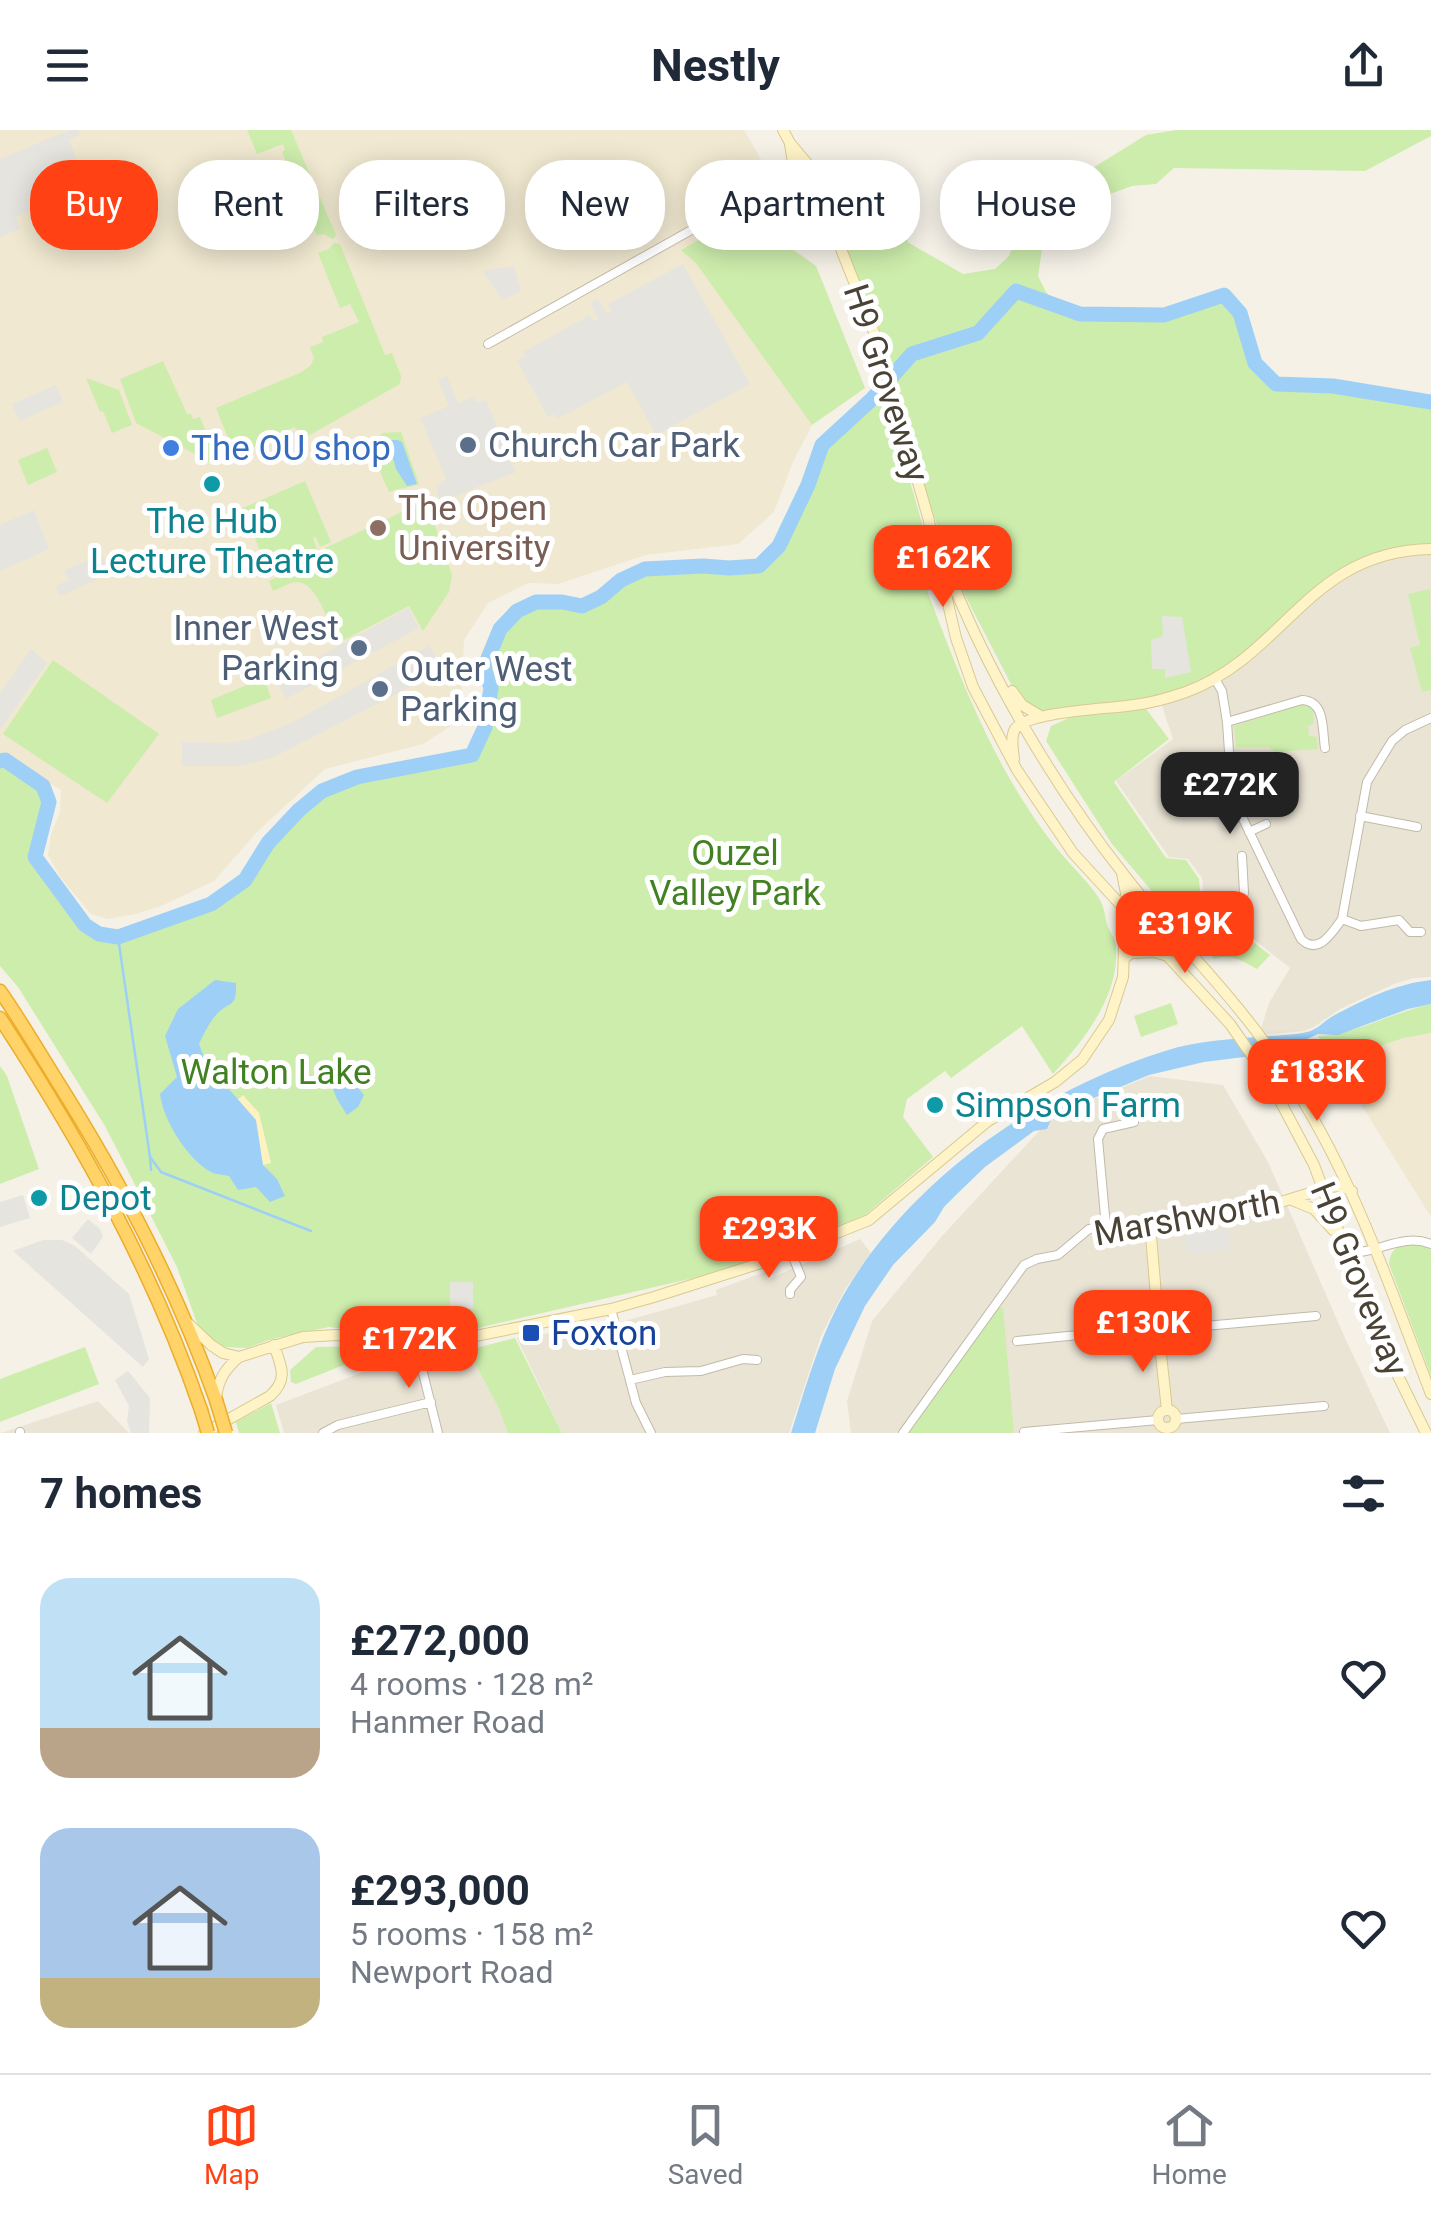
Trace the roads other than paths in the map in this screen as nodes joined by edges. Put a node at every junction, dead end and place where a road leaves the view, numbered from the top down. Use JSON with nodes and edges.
{"nodes":[{"id":1,"x":782,"y":130,"type":"edge"},
{"id":2,"x":790,"y":143,"type":"junction"},
{"id":3,"x":790,"y":160,"type":"edge"},
{"id":4,"x":804,"y":160,"type":"edge"},
{"id":5,"x":685,"y":234,"type":"edge"},
{"id":6,"x":841,"y":250,"type":"edge"},
{"id":7,"x":488,"y":344,"type":"dead end"},
{"id":8,"x":928,"y":518,"type":"junction"},
{"id":9,"x":1431,"y":549,"type":"edge"},
{"id":10,"x":975,"y":631,"type":"junction"},
{"id":11,"x":1216,"y":679,"type":"junction"},
{"id":12,"x":1048,"y":716,"type":"junction"},
{"id":13,"x":1431,"y":718,"type":"edge"},
{"id":14,"x":1227,"y":722,"type":"junction"},
{"id":15,"x":992,"y":724,"type":"junction"},
{"id":16,"x":1019,"y":727,"type":"junction"},
{"id":17,"x":1030,"y":734,"type":"junction"},
{"id":18,"x":1324,"y":748,"type":"dead end"},
{"id":19,"x":1017,"y":770,"type":"junction"},
{"id":20,"x":1232,"y":796,"type":"junction"},
{"id":21,"x":1177,"y":802,"type":"dead end"},
{"id":22,"x":1360,"y":816,"type":"junction"},
{"id":23,"x":1266,"y":824,"type":"dead end"},
{"id":24,"x":1417,"y":827,"type":"dead end"},
{"id":25,"x":1249,"y":832,"type":"junction"},
{"id":26,"x":1242,"y":856,"type":"dead end"},
{"id":27,"x":1266,"y":868,"type":"junction"},
{"id":28,"x":1122,"y":874,"type":"junction"},
{"id":29,"x":1244,"y":879,"type":"junction"},
{"id":30,"x":1244,"y":894,"type":"dead end"},
{"id":31,"x":1124,"y":909,"type":"junction"},
{"id":32,"x":1342,"y":919,"type":"junction"},
{"id":33,"x":1173,"y":931,"type":"junction"},
{"id":34,"x":1421,"y":932,"type":"dead end"},
{"id":35,"x":1151,"y":936,"type":"junction"},
{"id":36,"x":1129,"y":955,"type":"junction"},
{"id":37,"x":1169,"y":956,"type":"junction"},
{"id":38,"x":0,"y":991,"type":"edge"},
{"id":39,"x":0,"y":1018,"type":"edge"},
{"id":40,"x":1134,"y":1122,"type":"dead end"},
{"id":41,"x":1336,"y":1158,"type":"junction"},
{"id":42,"x":1326,"y":1188,"type":"junction"},
{"id":43,"x":1353,"y":1194,"type":"junction"},
{"id":44,"x":1291,"y":1200,"type":"junction"},
{"id":45,"x":1328,"y":1214,"type":"junction"},
{"id":46,"x":1150,"y":1224,"type":"junction"},
{"id":47,"x":1106,"y":1227,"type":"junction"},
{"id":48,"x":1431,"y":1244,"type":"edge"},
{"id":49,"x":1343,"y":1246,"type":"junction"},
{"id":50,"x":1371,"y":1249,"type":"junction"},
{"id":51,"x":791,"y":1252,"type":"junction"},
{"id":52,"x":1356,"y":1282,"type":"junction"},
{"id":53,"x":790,"y":1294,"type":"dead end"},
{"id":54,"x":611,"y":1309,"type":"junction"},
{"id":55,"x":1316,"y":1316,"type":"dead end"},
{"id":56,"x":186,"y":1322,"type":"junction"},
{"id":57,"x":1158,"y":1328,"type":"junction"},
{"id":58,"x":1018,"y":1341,"type":"dead end"},
{"id":59,"x":418,"y":1344,"type":"junction"},
{"id":60,"x":274,"y":1346,"type":"junction"},
{"id":61,"x":239,"y":1358,"type":"junction"},
{"id":62,"x":757,"y":1360,"type":"dead end"},
{"id":63,"x":630,"y":1380,"type":"junction"},
{"id":64,"x":1431,"y":1394,"type":"edge"},
{"id":65,"x":216,"y":1400,"type":"junction"},
{"id":66,"x":431,"y":1402,"type":"junction"},
{"id":67,"x":1324,"y":1406,"type":"dead end"},
{"id":68,"x":1158,"y":1420,"type":"joint"},
{"id":69,"x":1170,"y":1422,"type":"edge"},
{"id":70,"x":1024,"y":1432,"type":"edge"},
{"id":71,"x":206,"y":1433,"type":"edge"},
{"id":72,"x":226,"y":1433,"type":"edge"},
{"id":73,"x":323,"y":1433,"type":"edge"},
{"id":74,"x":438,"y":1433,"type":"edge"},
{"id":75,"x":651,"y":1433,"type":"edge"},
{"id":76,"x":903,"y":1433,"type":"edge"},
{"id":77,"x":1426,"y":1433,"type":"edge"}],
"edges":[{"from":1,"to":2,"type":"street"},
{"from":2,"to":3,"type":"street"},
{"from":2,"to":4,"type":"street"},
{"from":5,"to":7,"type":"street"},
{"from":6,"to":8,"type":"street","name":"H9 Groveway"},
{"from":8,"to":10,"type":"street","name":"H9 Groveway"},
{"from":8,"to":15,"type":"street","name":"H9 Groveway"},
{"from":9,"to":11,"type":"street"},
{"from":10,"to":12,"type":"street"},
{"from":10,"to":16,"type":"street","name":"H9 Groveway"},
{"from":11,"to":12,"type":"street"},
{"from":11,"to":14,"type":"street"},
{"from":12,"to":16,"type":"street"},
{"from":12,"to":17,"type":"street"},
{"from":13,"to":22,"type":"street"},
{"from":14,"to":18,"type":"street"},
{"from":14,"to":20,"type":"street"},
{"from":15,"to":16,"type":"street"},
{"from":15,"to":19,"type":"street","name":"H9 Groveway"},
{"from":16,"to":17,"type":"street"},
{"from":16,"to":19,"type":"street"},
{"from":17,"to":28,"type":"street","name":"H9 Groveway"},
{"from":19,"to":31,"type":"street","name":"H9 Groveway"},
{"from":20,"to":21,"type":"street"},
{"from":20,"to":25,"type":"street"},
{"from":22,"to":24,"type":"street"},
{"from":22,"to":32,"type":"street"},
{"from":23,"to":25,"type":"street"},
{"from":25,"to":27,"type":"street"},
{"from":26,"to":29,"type":"street"},
{"from":27,"to":29,"type":"street"},
{"from":27,"to":32,"type":"street"},
{"from":28,"to":31,"type":"street"},
{"from":28,"to":33,"type":"street","name":"H9 Groveway"},
{"from":29,"to":30,"type":"street"},
{"from":31,"to":35,"type":"street","name":"H9 Groveway"},
{"from":31,"to":36,"type":"street"},
{"from":32,"to":34,"type":"street"},
{"from":33,"to":35,"type":"street"},
{"from":33,"to":41,"type":"street","name":"H9 Groveway"},
{"from":35,"to":36,"type":"street"},
{"from":35,"to":37,"type":"street","name":"H9 Groveway"},
{"from":36,"to":37,"type":"street"},
{"from":36,"to":51,"type":"street"},
{"from":37,"to":42,"type":"street","name":"H9 Groveway"},
{"from":38,"to":56,"type":"highway"},
{"from":39,"to":71,"type":"highway","bridge":true},
{"from":40,"to":47,"type":"street"},
{"from":41,"to":42,"type":"street"},
{"from":41,"to":43,"type":"street","name":"H9 Groveway"},
{"from":42,"to":43,"type":"street"},
{"from":42,"to":44,"type":"street","name":"Marshworth"},
{"from":42,"to":45,"type":"street","name":"H9 Groveway"},
{"from":43,"to":50,"type":"street","name":"H9 Groveway"},
{"from":44,"to":45,"type":"street"},
{"from":44,"to":46,"type":"street","name":"Marshworth"},
{"from":45,"to":49,"type":"street","name":"H9 Groveway"},
{"from":46,"to":47,"type":"street","name":"Marshworth"},
{"from":46,"to":57,"type":"street"},
{"from":47,"to":76,"type":"street","name":"Marshworth"},
{"from":48,"to":50,"type":"street"},
{"from":49,"to":50,"type":"street"},
{"from":49,"to":52,"type":"street","name":"H9 Groveway"},
{"from":50,"to":52,"type":"street"},
{"from":50,"to":64,"type":"street","name":"H9 Groveway"},
{"from":51,"to":53,"type":"street"},
{"from":51,"to":54,"type":"street"},
{"from":52,"to":77,"type":"street","name":"H9 Groveway"},
{"from":54,"to":59,"type":"street"},
{"from":54,"to":63,"type":"street"},
{"from":55,"to":57,"type":"street"},
{"from":56,"to":61,"type":"street"},
{"from":56,"to":65,"type":"highway"},
{"from":57,"to":58,"type":"street"},
{"from":57,"to":69,"type":"street"},
{"from":59,"to":60,"type":"street"},
{"from":59,"to":66,"type":"street"},
{"from":60,"to":61,"type":"street"},
{"from":60,"to":71,"type":"street"},
{"from":61,"to":65,"type":"street"},
{"from":62,"to":63,"type":"street"},
{"from":63,"to":75,"type":"street"},
{"from":65,"to":72,"type":"highway","bridge":true},
{"from":66,"to":73,"type":"street"},
{"from":66,"to":74,"type":"street"},
{"from":67,"to":69,"type":"street"},
{"from":68,"to":69,"type":"street"},
{"from":68,"to":70,"type":"street"}]}
